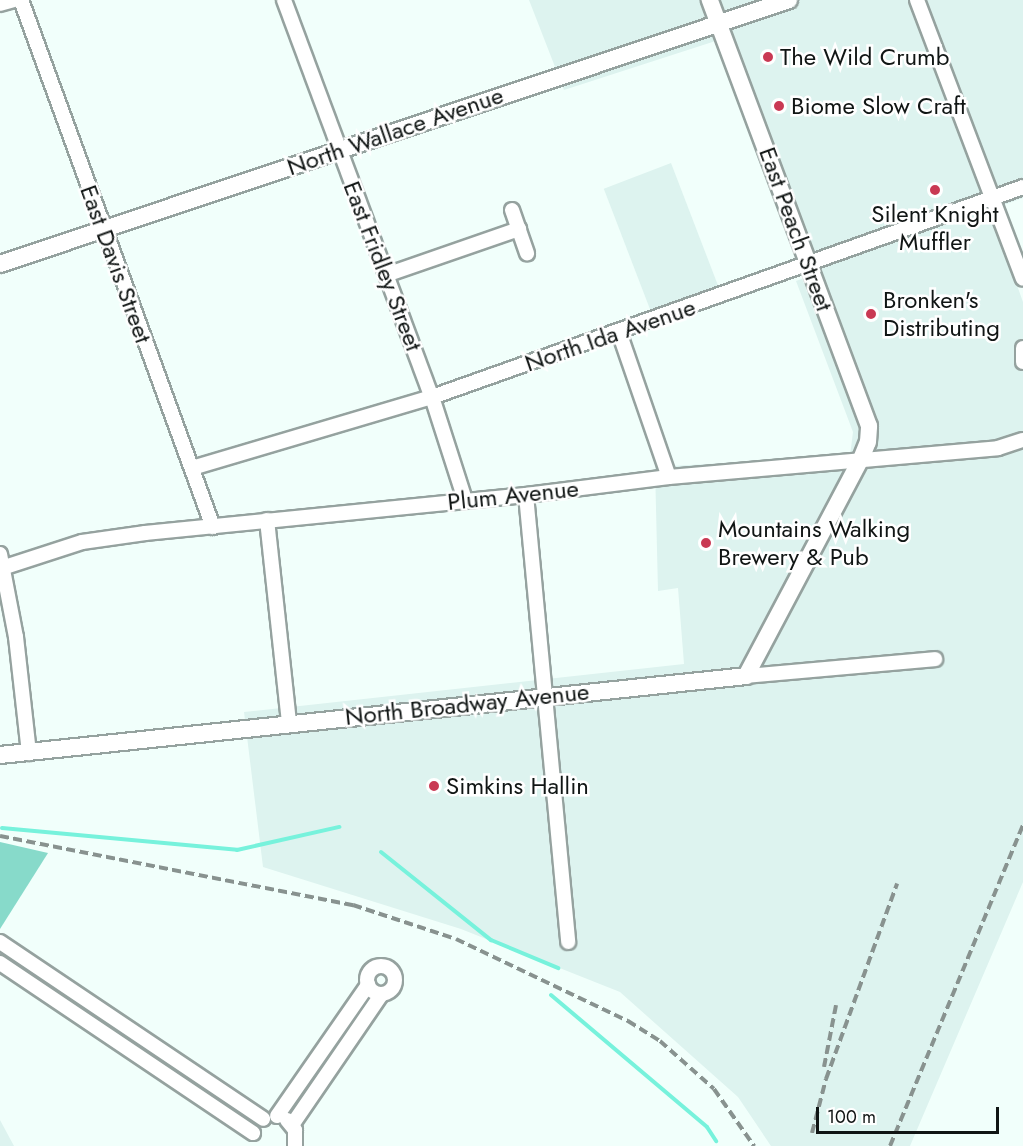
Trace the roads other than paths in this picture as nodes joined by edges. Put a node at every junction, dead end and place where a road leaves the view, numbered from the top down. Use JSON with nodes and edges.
{"nodes":[{"id":1,"x":14,"y":0,"type":"edge"},
{"id":2,"x":21,"y":0,"type":"edge"},
{"id":3,"x":284,"y":0,"type":"edge"},
{"id":4,"x":710,"y":0,"type":"edge"},
{"id":5,"x":789,"y":0,"type":"edge"},
{"id":6,"x":917,"y":0,"type":"edge"},
{"id":7,"x":0,"y":4,"type":"edge"},
{"id":8,"x":719,"y":23,"type":"junction"},
{"id":9,"x":339,"y":150,"type":"junction"},
{"id":10,"x":1023,"y":187,"type":"edge"},
{"id":11,"x":993,"y":198,"type":"junction"},
{"id":12,"x":512,"y":210,"type":"dead end"},
{"id":13,"x":519,"y":229,"type":"junction"},
{"id":14,"x":103,"y":230,"type":"junction"},
{"id":15,"x":527,"y":253,"type":"dead end"},
{"id":16,"x":0,"y":264,"type":"edge"},
{"id":17,"x":809,"y":265,"type":"junction"},
{"id":18,"x":386,"y":275,"type":"junction"},
{"id":19,"x":1023,"y":279,"type":"edge"},
{"id":20,"x":619,"y":332,"type":"junction"},
{"id":21,"x":1023,"y":348,"type":"edge"},
{"id":22,"x":1023,"y":362,"type":"edge"},
{"id":23,"x":432,"y":397,"type":"junction"},
{"id":24,"x":1023,"y":440,"type":"edge"},
{"id":25,"x":861,"y":459,"type":"junction"},
{"id":26,"x":192,"y":468,"type":"junction"},
{"id":27,"x":669,"y":477,"type":"junction"},
{"id":28,"x":526,"y":495,"type":"junction"},
{"id":29,"x":465,"y":500,"type":"junction"},
{"id":30,"x":267,"y":520,"type":"junction"},
{"id":31,"x":213,"y":526,"type":"junction"},
{"id":32,"x":2,"y":561,"type":"edge"},
{"id":33,"x":935,"y":659,"type":"dead end"},
{"id":34,"x":746,"y":676,"type":"junction"},
{"id":35,"x":545,"y":696,"type":"junction"},
{"id":36,"x":289,"y":723,"type":"junction"},
{"id":37,"x":29,"y":753,"type":"junction"},
{"id":38,"x":0,"y":755,"type":"edge"},
{"id":39,"x":0,"y":942,"type":"edge"},
{"id":40,"x":568,"y":942,"type":"dead end"},
{"id":41,"x":0,"y":963,"type":"edge"},
{"id":42,"x":368,"y":984,"type":"junction"},
{"id":43,"x":381,"y":995,"type":"junction"},
{"id":44,"x":270,"y":1118,"type":"junction"},
{"id":45,"x":292,"y":1125,"type":"junction"},
{"id":46,"x":254,"y":1140,"type":"edge"},
{"id":47,"x":298,"y":1145,"type":"edge"}],
"edges":[{"from":1,"to":7,"type":"street"},
{"from":2,"to":14,"type":"street","name":"East Davis Street"},
{"from":3,"to":9,"type":"street","name":"East Fridley Street"},
{"from":4,"to":8,"type":"street","name":"East Peach Street"},
{"from":5,"to":8,"type":"street","name":"North Wallace Avenue"},
{"from":6,"to":11,"type":"street"},
{"from":8,"to":9,"type":"street","name":"North Wallace Avenue"},
{"from":8,"to":17,"type":"street","name":"East Peach Street"},
{"from":9,"to":14,"type":"street","name":"North Wallace Avenue"},
{"from":9,"to":18,"type":"street","name":"East Fridley Street"},
{"from":10,"to":11,"type":"street","name":"North Ida Avenue"},
{"from":11,"to":17,"type":"street","name":"North Ida Avenue"},
{"from":11,"to":19,"type":"street"},
{"from":12,"to":13,"type":"street"},
{"from":13,"to":15,"type":"street"},
{"from":13,"to":18,"type":"street"},
{"from":14,"to":16,"type":"street","name":"North Wallace Avenue"},
{"from":14,"to":26,"type":"street","name":"East Davis Street"},
{"from":17,"to":20,"type":"street","name":"North Ida Avenue"},
{"from":17,"to":25,"type":"street","name":"East Peach Street"},
{"from":18,"to":23,"type":"street","name":"East Fridley Street"},
{"from":20,"to":23,"type":"street","name":"North Ida Avenue"},
{"from":20,"to":27,"type":"street"},
{"from":21,"to":22,"type":"street"},
{"from":23,"to":26,"type":"street","name":"North Ida Avenue"},
{"from":23,"to":29,"type":"street","name":"East Fridley Street"},
{"from":24,"to":25,"type":"street","name":"Plum Avenue"},
{"from":25,"to":27,"type":"street","name":"Plum Avenue"},
{"from":25,"to":34,"type":"street","name":"East Peach Street"},
{"from":26,"to":31,"type":"street","name":"East Davis Street"},
{"from":27,"to":28,"type":"street","name":"Plum Avenue"},
{"from":28,"to":29,"type":"street","name":"Plum Avenue"},
{"from":28,"to":35,"type":"street"},
{"from":29,"to":30,"type":"street","name":"Plum Avenue"},
{"from":30,"to":31,"type":"street","name":"Plum Avenue"},
{"from":30,"to":36,"type":"street"},
{"from":31,"to":32,"type":"street","name":"Plum Avenue"},
{"from":32,"to":37,"type":"street"},
{"from":33,"to":34,"type":"street","name":"North Broadway Avenue"},
{"from":34,"to":35,"type":"street","name":"North Broadway Avenue"},
{"from":35,"to":36,"type":"street","name":"North Broadway Avenue"},
{"from":35,"to":40,"type":"street"},
{"from":36,"to":37,"type":"street","name":"North Broadway Avenue"},
{"from":37,"to":38,"type":"street","name":"North Broadway Avenue"},
{"from":39,"to":44,"type":"street"},
{"from":41,"to":46,"type":"street"},
{"from":42,"to":43,"type":"street"},
{"from":42,"to":43,"type":"street"},
{"from":42,"to":44,"type":"street"},
{"from":43,"to":45,"type":"street"},
{"from":44,"to":45,"type":"street"},
{"from":44,"to":46,"type":"street"},
{"from":45,"to":47,"type":"street"}]}
